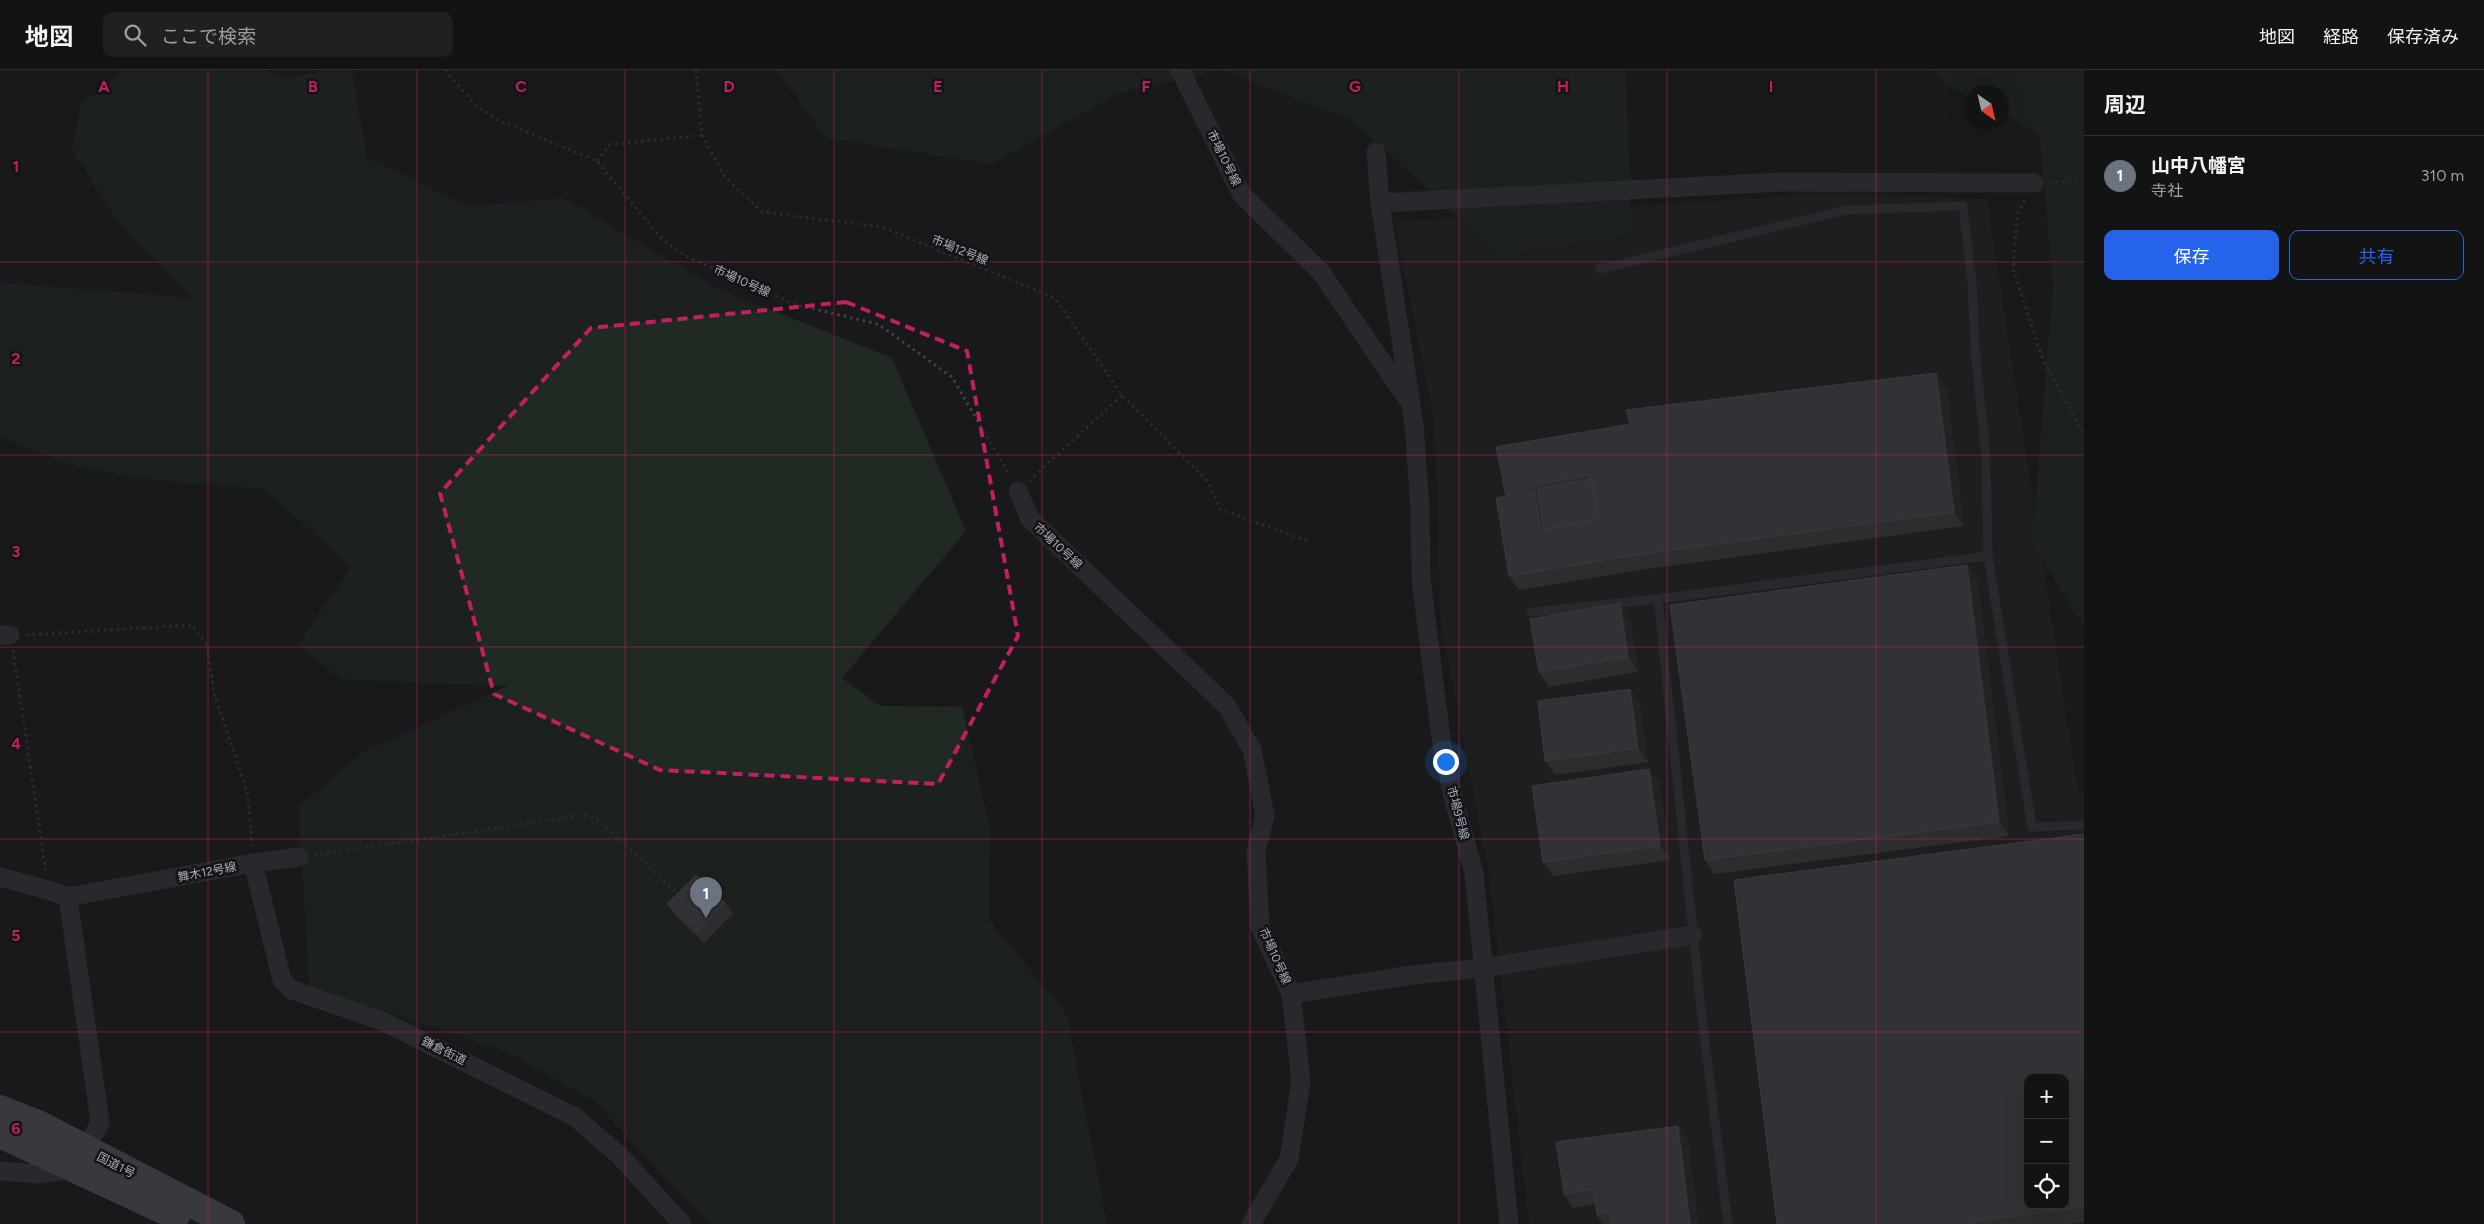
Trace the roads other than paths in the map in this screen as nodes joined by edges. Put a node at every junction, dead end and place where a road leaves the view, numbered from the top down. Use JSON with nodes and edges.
{"nodes":[{"id":1,"x":1180,"y":70,"type":"edge"},
{"id":2,"x":1376,"y":152,"type":"dead end"},
{"id":3,"x":2034,"y":183,"type":"road end"},
{"id":4,"x":1380,"y":203,"type":"junction"},
{"id":5,"x":1600,"y":269,"type":"dead end"},
{"id":6,"x":1409,"y":402,"type":"junction"},
{"id":7,"x":1018,"y":491,"type":"road end"},
{"id":8,"x":1988,"y":556,"type":"junction"},
{"id":9,"x":1658,"y":598,"type":"junction"},
{"id":10,"x":1531,"y":612,"type":"dead end"},
{"id":11,"x":2084,"y":825,"type":"edge"},
{"id":12,"x":299,"y":857,"type":"road end"},
{"id":13,"x":253,"y":863,"type":"junction"},
{"id":14,"x":0,"y":877,"type":"edge"},
{"id":15,"x":68,"y":898,"type":"junction"},
{"id":16,"x":1693,"y":935,"type":"junction"},
{"id":17,"x":1482,"y":968,"type":"junction"},
{"id":18,"x":1291,"y":994,"type":"junction"},
{"id":19,"x":0,"y":1109,"type":"edge"},
{"id":20,"x":0,"y":1134,"type":"edge"},
{"id":21,"x":82,"y":1160,"type":"junction"},
{"id":22,"x":0,"y":1171,"type":"edge"},
{"id":23,"x":193,"y":1224,"type":"edge"},
{"id":24,"x":231,"y":1224,"type":"edge"},
{"id":25,"x":682,"y":1224,"type":"edge"},
{"id":26,"x":1251,"y":1224,"type":"edge"},
{"id":27,"x":1509,"y":1224,"type":"edge"},
{"id":28,"x":1728,"y":1224,"type":"edge"}],
"edges":[{"from":1,"to":6,"type":"street","name":"市場10号線"},
{"from":2,"to":4,"type":"street","name":"市場9号線"},
{"from":3,"to":4,"type":"street"},
{"from":4,"to":6,"type":"street","name":"市場9号線"},
{"from":5,"to":8,"type":"lane"},
{"from":6,"to":17,"type":"street","name":"市場9号線"},
{"from":7,"to":18,"type":"street","name":"市場10号線"},
{"from":8,"to":9,"type":"lane"},
{"from":8,"to":11,"type":"lane"},
{"from":9,"to":10,"type":"lane"},
{"from":9,"to":16,"type":"lane"},
{"from":12,"to":13,"type":"street"},
{"from":13,"to":15,"type":"street","name":"舞木12号線"},
{"from":13,"to":25,"type":"street","name":"鎌倉街道"},
{"from":14,"to":15,"type":"street"},
{"from":15,"to":21,"type":"street"},
{"from":16,"to":17,"type":"street"},
{"from":16,"to":28,"type":"lane"},
{"from":17,"to":18,"type":"street"},
{"from":17,"to":27,"type":"street","name":"市場9号線"},
{"from":18,"to":26,"type":"street","name":"市場10号線"},
{"from":19,"to":21,"type":"highway","name":"国道1号"},
{"from":20,"to":21,"type":"highway","name":"国道1号"},
{"from":21,"to":22,"type":"street"},
{"from":21,"to":23,"type":"highway","name":"国道1号"},
{"from":21,"to":24,"type":"highway","name":"国道1号"}]}
